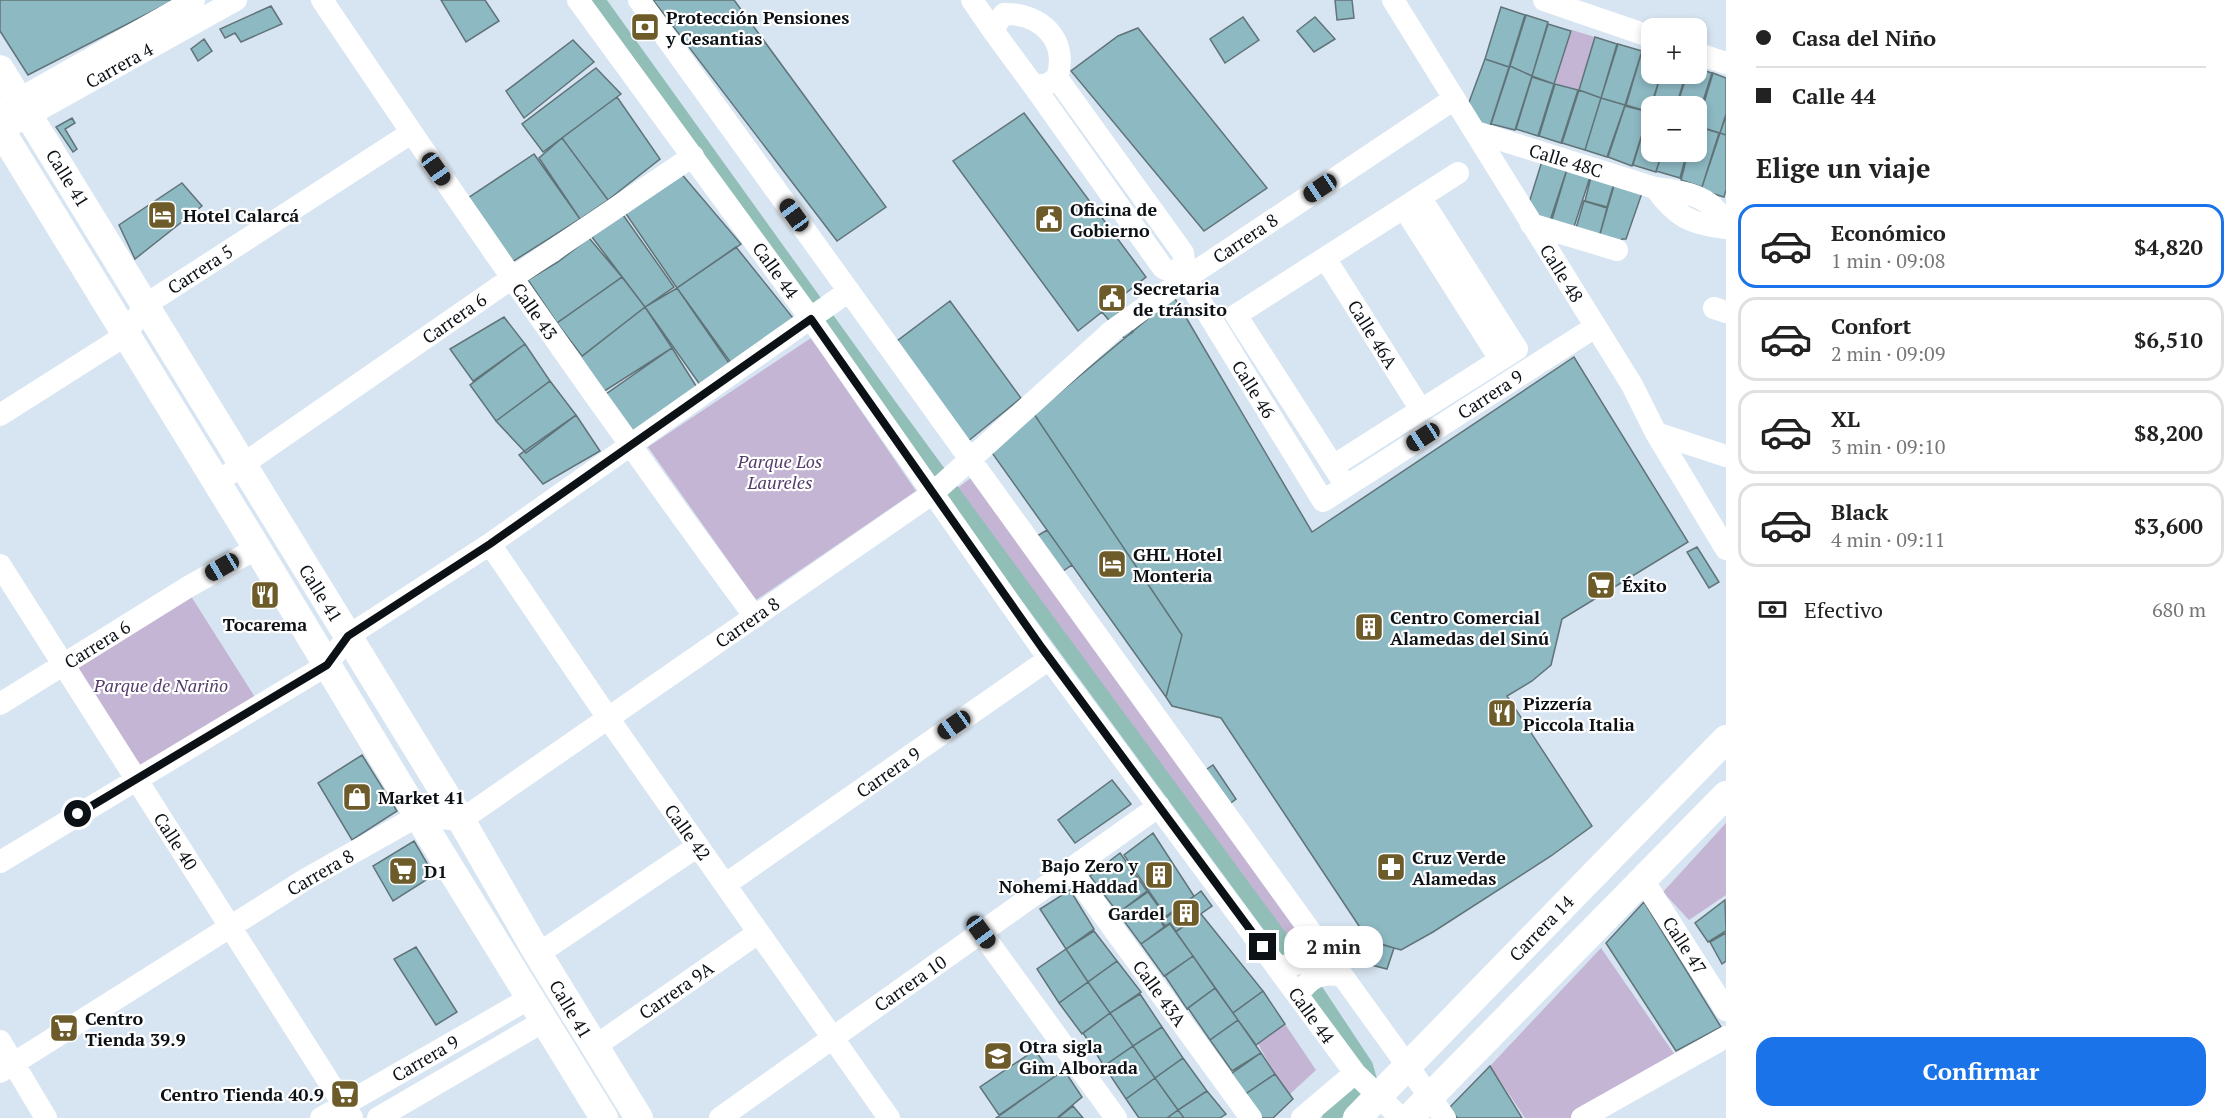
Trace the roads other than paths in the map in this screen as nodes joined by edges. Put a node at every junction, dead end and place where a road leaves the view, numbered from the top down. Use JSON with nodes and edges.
{"nodes":[{"id":1,"x":194,"y":0,"type":"edge"},
{"id":2,"x":322,"y":0,"type":"edge"},
{"id":3,"x":578,"y":0,"type":"edge"},
{"id":4,"x":639,"y":0,"type":"edge"},
{"id":5,"x":972,"y":0,"type":"edge"},
{"id":6,"x":1393,"y":0,"type":"edge"},
{"id":7,"x":1544,"y":0,"type":"edge"},
{"id":8,"x":233,"y":1,"type":"edge"},
{"id":9,"x":998,"y":15,"type":"edge"},
{"id":10,"x":1641,"y":33,"type":"edge"},
{"id":11,"x":1707,"y":57,"type":"edge"},
{"id":12,"x":1726,"y":63,"type":"edge"},
{"id":13,"x":0,"y":69,"type":"edge"},
{"id":14,"x":1057,"y":78,"type":"junction"},
{"id":15,"x":1033,"y":85,"type":"junction"},
{"id":16,"x":1454,"y":99,"type":"junction"},
{"id":17,"x":10,"y":116,"type":"edge"},
{"id":18,"x":411,"y":132,"type":"junction"},
{"id":19,"x":1476,"y":132,"type":"junction"},
{"id":20,"x":693,"y":156,"type":"junction"},
{"id":21,"x":1458,"y":173,"type":"dead end"},
{"id":22,"x":1412,"y":203,"type":"junction"},
{"id":23,"x":1531,"y":224,"type":"junction"},
{"id":24,"x":1726,"y":227,"type":"edge"},
{"id":25,"x":1617,"y":250,"type":"dead end"},
{"id":26,"x":1325,"y":258,"type":"junction"},
{"id":27,"x":512,"y":278,"type":"junction"},
{"id":28,"x":1186,"y":278,"type":"junction"},
{"id":29,"x":844,"y":295,"type":"junction"},
{"id":30,"x":145,"y":305,"type":"junction"},
{"id":31,"x":815,"y":316,"type":"junction"},
{"id":32,"x":1596,"y":327,"type":"junction"},
{"id":33,"x":126,"y":335,"type":"junction"},
{"id":34,"x":1421,"y":410,"type":"junction"},
{"id":35,"x":0,"y":415,"type":"edge"},
{"id":36,"x":1656,"y":433,"type":"junction"},
{"id":37,"x":630,"y":447,"type":"junction"},
{"id":38,"x":1726,"y":456,"type":"edge"},
{"id":39,"x":967,"y":463,"type":"junction"},
{"id":40,"x":241,"y":464,"type":"junction"},
{"id":41,"x":1333,"y":466,"type":"junction"},
{"id":42,"x":216,"y":483,"type":"junction"},
{"id":43,"x":1346,"y":486,"type":"junction"},
{"id":44,"x":937,"y":490,"type":"junction"},
{"id":45,"x":1323,"y":501,"type":"joint"},
{"id":46,"x":490,"y":544,"type":"junction"},
{"id":47,"x":256,"y":548,"type":"junction"},
{"id":48,"x":1726,"y":548,"type":"edge"},
{"id":49,"x":0,"y":565,"type":"edge"},
{"id":50,"x":755,"y":617,"type":"junction"},
{"id":51,"x":348,"y":636,"type":"junction"},
{"id":52,"x":1049,"y":659,"type":"junction"},
{"id":53,"x":63,"y":664,"type":"junction"},
{"id":54,"x":327,"y":665,"type":"junction"},
{"id":55,"x":0,"y":704,"type":"edge"},
{"id":56,"x":608,"y":718,"type":"junction"},
{"id":57,"x":1726,"y":739,"type":"edge"},
{"id":58,"x":136,"y":778,"type":"junction"},
{"id":59,"x":1726,"y":795,"type":"edge"},
{"id":60,"x":1159,"y":806,"type":"junction"},
{"id":61,"x":418,"y":816,"type":"junction"},
{"id":62,"x":461,"y":820,"type":"junction"},
{"id":63,"x":698,"y":846,"type":"junction"},
{"id":64,"x":0,"y":862,"type":"edge"},
{"id":65,"x":1070,"y":869,"type":"junction"},
{"id":66,"x":1643,"y":880,"type":"junction"},
{"id":67,"x":726,"y":884,"type":"junction"},
{"id":68,"x":230,"y":926,"type":"junction"},
{"id":69,"x":981,"y":932,"type":"junction"},
{"id":70,"x":758,"y":933,"type":"junction"},
{"id":71,"x":1315,"y":938,"type":"junction"},
{"id":72,"x":538,"y":954,"type":"junction"},
{"id":73,"x":1276,"y":965,"type":"junction"},
{"id":74,"x":1342,"y":976,"type":"junction"},
{"id":75,"x":1298,"y":996,"type":"junction"},
{"id":76,"x":537,"y":1010,"type":"junction"},
{"id":77,"x":1726,"y":1010,"type":"edge"},
{"id":78,"x":1726,"y":1037,"type":"edge"},
{"id":79,"x":832,"y":1038,"type":"junction"},
{"id":80,"x":0,"y":1041,"type":"edge"},
{"id":81,"x":594,"y":1047,"type":"junction"},
{"id":82,"x":1408,"y":1064,"type":"junction"},
{"id":83,"x":7,"y":1068,"type":"edge"},
{"id":84,"x":1366,"y":1083,"type":"junction"},
{"id":85,"x":1438,"y":1107,"type":"edge"},
{"id":86,"x":348,"y":1111,"type":"edge"},
{"id":87,"x":46,"y":1118,"type":"edge"},
{"id":88,"x":321,"y":1118,"type":"edge"},
{"id":89,"x":378,"y":1118,"type":"edge"},
{"id":90,"x":604,"y":1118,"type":"edge"},
{"id":91,"x":639,"y":1118,"type":"edge"},
{"id":92,"x":720,"y":1118,"type":"edge"},
{"id":93,"x":889,"y":1118,"type":"edge"},
{"id":94,"x":1116,"y":1118,"type":"edge"},
{"id":95,"x":1251,"y":1118,"type":"edge"},
{"id":96,"x":1302,"y":1118,"type":"edge"},
{"id":97,"x":1357,"y":1118,"type":"edge"},
{"id":98,"x":1401,"y":1118,"type":"edge"},
{"id":99,"x":1409,"y":1118,"type":"edge"},
{"id":100,"x":1582,"y":1118,"type":"edge"}],
"edges":[{"from":1,"to":17,"type":"street","name":"Carrera 4"},
{"from":2,"to":18,"type":"street","name":"Calle 43"},
{"from":3,"to":20,"type":"street","name":"Calle 44"},
{"from":4,"to":29,"type":"street"},
{"from":5,"to":9,"type":"street"},
{"from":6,"to":16,"type":"street","name":"Calle 48"},
{"from":7,"to":10,"type":"street"},
{"from":8,"to":17,"type":"street","name":"Carrera 4"},
{"from":9,"to":14,"type":"street"},
{"from":9,"to":15,"type":"street"},
{"from":11,"to":12,"type":"street"},
{"from":13,"to":17,"type":"main road","name":"Calle 41"},
{"from":14,"to":15,"type":"street"},
{"from":14,"to":28,"type":"street","name":"Calle 46"},
{"from":15,"to":28,"type":"street"},
{"from":16,"to":19,"type":"street","name":"Calle 48"},
{"from":16,"to":28,"type":"street","name":"Carrera 8"},
{"from":17,"to":30,"type":"main road","name":"Calle 41"},
{"from":17,"to":33,"type":"main road","name":"Calle 41"},
{"from":18,"to":27,"type":"street","name":"Calle 43"},
{"from":18,"to":30,"type":"street","name":"Carrera 5"},
{"from":19,"to":23,"type":"street","name":"Calle 48"},
{"from":19,"to":24,"type":"street","name":"Calle 48C"},
{"from":20,"to":27,"type":"street","name":"Carrera 6"},
{"from":20,"to":31,"type":"street","name":"Calle 44"},
{"from":21,"to":22,"type":"street"},
{"from":22,"to":26,"type":"street"},
{"from":22,"to":34,"type":"street","name":"Carrera 9"},
{"from":23,"to":25,"type":"street"},
{"from":23,"to":32,"type":"street","name":"Calle 48"},
{"from":26,"to":34,"type":"street","name":"Calle 46A"},
{"from":26,"to":41,"type":"street"},
{"from":27,"to":37,"type":"street","name":"Calle 43"},
{"from":27,"to":40,"type":"street","name":"Carrera 6"},
{"from":28,"to":39,"type":"street","name":"Carrera 8"},
{"from":28,"to":45,"type":"street","name":"Calle 46"},
{"from":29,"to":31,"type":"street"},
{"from":29,"to":39,"type":"street"},
{"from":30,"to":33,"type":"street","name":"Carrera 5"},
{"from":30,"to":40,"type":"main road","name":"Calle 41"},
{"from":31,"to":37,"type":"street"},
{"from":31,"to":44,"type":"street","name":"Calle 44"},
{"from":32,"to":36,"type":"street","name":"Calle 48"},
{"from":32,"to":43,"type":"street","name":"Carrera 9"},
{"from":33,"to":35,"type":"street","name":"Carrera 5"},
{"from":33,"to":42,"type":"main road","name":"Calle 41"},
{"from":34,"to":41,"type":"street","name":"Carrera 9"},
{"from":36,"to":38,"type":"street"},
{"from":36,"to":48,"type":"street","name":"Calle 48"},
{"from":37,"to":46,"type":"street"},
{"from":37,"to":50,"type":"street","name":"Calle 43"},
{"from":39,"to":44,"type":"street","name":"Carrera 8"},
{"from":39,"to":71,"type":"street"},
{"from":40,"to":42,"type":"street","name":"Carrera 6"},
{"from":40,"to":51,"type":"main road","name":"Calle 41"},
{"from":41,"to":43,"type":"street"},
{"from":42,"to":47,"type":"main road","name":"Calle 41"},
{"from":43,"to":45,"type":"street","name":"Carrera 9"},
{"from":44,"to":50,"type":"street","name":"Carrera 8"},
{"from":44,"to":52,"type":"street","name":"Calle 44"},
{"from":46,"to":51,"type":"street"},
{"from":46,"to":56,"type":"street","name":"Calle 42"},
{"from":47,"to":53,"type":"street","name":"Carrera 6"},
{"from":47,"to":54,"type":"main road","name":"Calle 41"},
{"from":49,"to":53,"type":"street","name":"Calle 40"},
{"from":50,"to":56,"type":"street","name":"Carrera 8"},
{"from":51,"to":54,"type":"street"},
{"from":51,"to":62,"type":"main road","name":"Calle 41"},
{"from":52,"to":60,"type":"street","name":"Calle 44"},
{"from":52,"to":67,"type":"street","name":"Carrera 9"},
{"from":53,"to":55,"type":"street","name":"Carrera 6"},
{"from":53,"to":58,"type":"street","name":"Calle 40"},
{"from":54,"to":58,"type":"street"},
{"from":54,"to":61,"type":"main road","name":"Calle 41"},
{"from":56,"to":62,"type":"street","name":"Carrera 8"},
{"from":56,"to":63,"type":"street","name":"Calle 42"},
{"from":57,"to":82,"type":"main road","name":"Carrera 14"},
{"from":58,"to":64,"type":"street"},
{"from":58,"to":68,"type":"street","name":"Calle 40"},
{"from":59,"to":66,"type":"main road"},
{"from":60,"to":65,"type":"street","name":"Carrera 10"},
{"from":60,"to":73,"type":"street","name":"Calle 44"},
{"from":61,"to":62,"type":"street"},
{"from":61,"to":68,"type":"street","name":"Carrera 8"},
{"from":61,"to":76,"type":"main road","name":"Calle 41"},
{"from":62,"to":72,"type":"main road","name":"Calle 41"},
{"from":63,"to":67,"type":"street","name":"Calle 42"},
{"from":63,"to":72,"type":"street"},
{"from":65,"to":69,"type":"street","name":"Carrera 10"},
{"from":65,"to":95,"type":"street","name":"Calle 43A"},
{"from":66,"to":77,"type":"street","name":"Calle 47"},
{"from":66,"to":85,"type":"main road"},
{"from":67,"to":70,"type":"street","name":"Calle 42"},
{"from":68,"to":83,"type":"street","name":"Carrera 8"},
{"from":68,"to":86,"type":"street","name":"Calle 40"},
{"from":69,"to":79,"type":"street","name":"Carrera 10"},
{"from":69,"to":94,"type":"street"},
{"from":70,"to":79,"type":"street","name":"Calle 42"},
{"from":70,"to":81,"type":"street","name":"Carrera 9A"},
{"from":71,"to":73,"type":"street"},
{"from":71,"to":74,"type":"street"},
{"from":72,"to":81,"type":"main road","name":"Calle 41"},
{"from":73,"to":75,"type":"street","name":"Calle 44"},
{"from":74,"to":75,"type":"street"},
{"from":74,"to":82,"type":"street"},
{"from":75,"to":84,"type":"street","name":"Calle 44"},
{"from":76,"to":86,"type":"street","name":"Carrera 9"},
{"from":76,"to":89,"type":"street","name":"Carrera 9"},
{"from":76,"to":90,"type":"main road","name":"Calle 41"},
{"from":78,"to":100,"type":"street"},
{"from":79,"to":92,"type":"street","name":"Carrera 10"},
{"from":79,"to":93,"type":"street","name":"Calle 42"},
{"from":80,"to":83,"type":"street"},
{"from":81,"to":91,"type":"main road","name":"Calle 41"},
{"from":82,"to":84,"type":"main road","name":"Carrera 14"},
{"from":82,"to":85,"type":"street"},
{"from":83,"to":87,"type":"street"},
{"from":84,"to":96,"type":"street"},
{"from":84,"to":97,"type":"main road","name":"Carrera 14"},
{"from":84,"to":98,"type":"street","name":"Calle 44"},
{"from":85,"to":99,"type":"main road"},
{"from":86,"to":88,"type":"street","name":"Carrera 9"}]}
